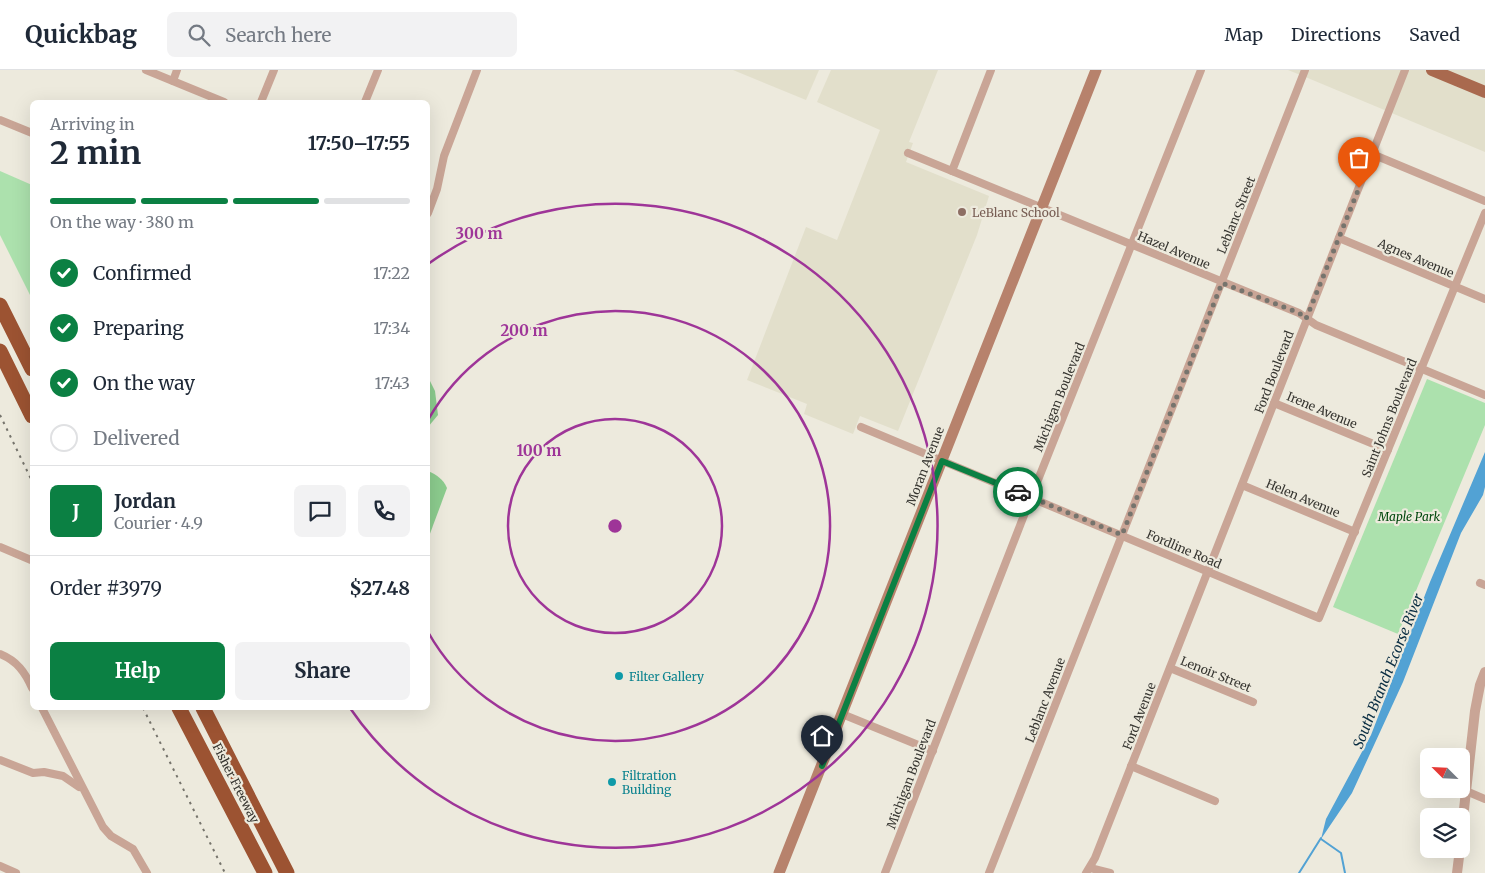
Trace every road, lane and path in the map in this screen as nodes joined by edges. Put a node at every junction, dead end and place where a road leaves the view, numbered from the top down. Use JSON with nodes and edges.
{"nodes":[{"id":1,"x":146,"y":70,"type":"edge"},
{"id":2,"x":177,"y":70,"type":"edge"},
{"id":3,"x":274,"y":70,"type":"edge"},
{"id":4,"x":378,"y":70,"type":"edge"},
{"id":5,"x":477,"y":70,"type":"edge"},
{"id":6,"x":991,"y":70,"type":"edge"},
{"id":7,"x":1096,"y":70,"type":"edge"},
{"id":8,"x":1201,"y":70,"type":"edge"},
{"id":9,"x":1305,"y":70,"type":"edge"},
{"id":10,"x":1405,"y":70,"type":"edge"},
{"id":11,"x":1432,"y":70,"type":"edge"},
{"id":12,"x":173,"y":81,"type":"junction"},
{"id":13,"x":1485,"y":92,"type":"edge"},
{"id":14,"x":219,"y":100,"type":"edge"},
{"id":15,"x":262,"y":100,"type":"edge"},
{"id":16,"x":366,"y":100,"type":"edge"},
{"id":17,"x":0,"y":120,"type":"edge"},
{"id":18,"x":30,"y":132,"type":"edge"},
{"id":19,"x":908,"y":153,"type":"dead end"},
{"id":20,"x":1372,"y":154,"type":"junction"},
{"id":21,"x":952,"y":171,"type":"junction"},
{"id":22,"x":1485,"y":201,"type":"edge"},
{"id":23,"x":430,"y":203,"type":"edge"},
{"id":24,"x":1042,"y":208,"type":"junction"},
{"id":25,"x":1485,"y":213,"type":"edge"},
{"id":26,"x":1339,"y":238,"type":"junction"},
{"id":27,"x":1132,"y":245,"type":"junction"},
{"id":28,"x":1222,"y":283,"type":"junction"},
{"id":29,"x":1455,"y":286,"type":"junction"},
{"id":30,"x":1485,"y":299,"type":"edge"},
{"id":31,"x":0,"y":305,"type":"edge"},
{"id":32,"x":1306,"y":319,"type":"junction"},
{"id":33,"x":0,"y":351,"type":"edge"},
{"id":34,"x":30,"y":365,"type":"edge"},
{"id":35,"x":1421,"y":369,"type":"junction"},
{"id":36,"x":1485,"y":395,"type":"edge"},
{"id":37,"x":1274,"y":403,"type":"junction"},
{"id":38,"x":30,"y":412,"type":"edge"},
{"id":39,"x":861,"y":427,"type":"dead end"},
{"id":40,"x":1388,"y":450,"type":"junction"},
{"id":41,"x":942,"y":461,"type":"junction"},
{"id":42,"x":1242,"y":485,"type":"junction"},
{"id":43,"x":1032,"y":498,"type":"junction"},
{"id":44,"x":1355,"y":532,"type":"junction"},
{"id":45,"x":1122,"y":535,"type":"junction"},
{"id":46,"x":0,"y":547,"type":"edge"},
{"id":47,"x":30,"y":560,"type":"edge"},
{"id":48,"x":1207,"y":571,"type":"junction"},
{"id":49,"x":1304,"y":612,"type":"joint"},
{"id":50,"x":0,"y":654,"type":"edge"},
{"id":51,"x":1170,"y":668,"type":"junction"},
{"id":52,"x":1485,"y":672,"type":"edge"},
{"id":53,"x":30,"y":684,"type":"edge"},
{"id":54,"x":1482,"y":686,"type":"edge"},
{"id":55,"x":1254,"y":702,"type":"dead end"},
{"id":56,"x":43,"y":710,"type":"edge"},
{"id":57,"x":180,"y":710,"type":"edge"},
{"id":58,"x":204,"y":710,"type":"edge"},
{"id":59,"x":842,"y":714,"type":"junction"},
{"id":60,"x":933,"y":751,"type":"junction"},
{"id":61,"x":0,"y":760,"type":"edge"},
{"id":62,"x":1470,"y":765,"type":"edge"},
{"id":63,"x":1131,"y":766,"type":"junction"},
{"id":64,"x":1470,"y":793,"type":"edge"},
{"id":65,"x":86,"y":796,"type":"junction"},
{"id":66,"x":1485,"y":799,"type":"edge"},
{"id":67,"x":1215,"y":801,"type":"dead end"},
{"id":68,"x":1459,"y":858,"type":"edge"},
{"id":69,"x":0,"y":866,"type":"edge"},
{"id":70,"x":1088,"y":870,"type":"edge"},
{"id":71,"x":16,"y":873,"type":"edge"},
{"id":72,"x":147,"y":873,"type":"edge"},
{"id":73,"x":265,"y":873,"type":"edge"},
{"id":74,"x":287,"y":873,"type":"edge"},
{"id":75,"x":780,"y":873,"type":"edge"},
{"id":76,"x":885,"y":873,"type":"edge"},
{"id":77,"x":989,"y":873,"type":"edge"},
{"id":78,"x":1110,"y":873,"type":"edge"},
{"id":79,"x":1457,"y":873,"type":"edge"}],
"edges":[{"from":1,"to":12,"type":"street"},
{"from":2,"to":12,"type":"street"},
{"from":3,"to":15,"type":"street"},
{"from":4,"to":16,"type":"street"},
{"from":5,"to":23,"type":"street"},
{"from":6,"to":21,"type":"street"},
{"from":7,"to":24,"type":"main road","name":"Moran Avenue"},
{"from":8,"to":27,"type":"street","name":"Michigan Boulevard"},
{"from":9,"to":28,"type":"street","name":"Leblanc Street"},
{"from":10,"to":20,"type":"street","name":"Ford Boulevard"},
{"from":11,"to":13,"type":"main road"},
{"from":12,"to":14,"type":"street"},
{"from":17,"to":18,"type":"street"},
{"from":19,"to":21,"type":"street","name":"Hazel Avenue"},
{"from":20,"to":22,"type":"street"},
{"from":20,"to":26,"type":"street","name":"Ford Boulevard"},
{"from":21,"to":24,"type":"street","name":"Hazel Avenue"},
{"from":24,"to":27,"type":"street","name":"Hazel Avenue"},
{"from":24,"to":41,"type":"main road","name":"Moran Avenue"},
{"from":25,"to":29,"type":"street","name":"Saint Johns Boulevard"},
{"from":26,"to":29,"type":"street","name":"Agnes Avenue"},
{"from":26,"to":32,"type":"street","name":"Ford Boulevard"},
{"from":27,"to":28,"type":"street","name":"Hazel Avenue"},
{"from":27,"to":43,"type":"street","name":"Michigan Boulevard"},
{"from":28,"to":32,"type":"street","name":"Hazel Avenue"},
{"from":28,"to":45,"type":"street","name":"Leblanc Street"},
{"from":29,"to":30,"type":"street","name":"Agnes Avenue"},
{"from":29,"to":35,"type":"street","name":"Saint Johns Boulevard"},
{"from":31,"to":34,"type":"highway"},
{"from":32,"to":35,"type":"street","name":"Hazel Avenue"},
{"from":32,"to":37,"type":"street","name":"Ford Boulevard"},
{"from":33,"to":38,"type":"highway"},
{"from":35,"to":36,"type":"street","name":"Hazel Avenue"},
{"from":35,"to":40,"type":"street","name":"Saint Johns Boulevard"},
{"from":37,"to":40,"type":"street","name":"Irene Avenue"},
{"from":37,"to":42,"type":"street","name":"Ford Boulevard"},
{"from":39,"to":41,"type":"street","name":"Fordline Road"},
{"from":40,"to":44,"type":"street","name":"Saint Johns Boulevard"},
{"from":41,"to":43,"type":"street","name":"Fordline Road"},
{"from":41,"to":59,"type":"main road","name":"Moran Avenue"},
{"from":42,"to":44,"type":"street","name":"Helen Avenue"},
{"from":42,"to":48,"type":"street","name":"Ford Boulevard"},
{"from":43,"to":45,"type":"street","name":"Fordline Road"},
{"from":43,"to":60,"type":"street","name":"Michigan Boulevard"},
{"from":44,"to":49,"type":"street","name":"Saint Johns Boulevard"},
{"from":45,"to":48,"type":"street","name":"Fordline Road"},
{"from":45,"to":77,"type":"street","name":"Leblanc Avenue"},
{"from":46,"to":47,"type":"street"},
{"from":48,"to":49,"type":"street","name":"Fordline Road"},
{"from":48,"to":51,"type":"street","name":"Ford Avenue"},
{"from":50,"to":53,"type":"street"},
{"from":51,"to":55,"type":"street","name":"Lenoir Street"},
{"from":51,"to":63,"type":"street","name":"Ford Avenue"},
{"from":52,"to":54,"type":"street"},
{"from":54,"to":62,"type":"street"},
{"from":56,"to":65,"type":"street"},
{"from":57,"to":73,"type":"highway","name":"Fisher Freeway"},
{"from":58,"to":74,"type":"highway","name":"Fisher Freeway"},
{"from":59,"to":60,"type":"street"},
{"from":59,"to":75,"type":"main road","name":"Moran Avenue"},
{"from":60,"to":76,"type":"street","name":"Michigan Boulevard"},
{"from":61,"to":65,"type":"street"},
{"from":63,"to":67,"type":"street"},
{"from":63,"to":70,"type":"street","name":"Ford Avenue"},
{"from":64,"to":66,"type":"street"},
{"from":65,"to":72,"type":"street"},
{"from":68,"to":79,"type":"street"},
{"from":69,"to":71,"type":"street"},
{"from":70,"to":78,"type":"street"}]}
